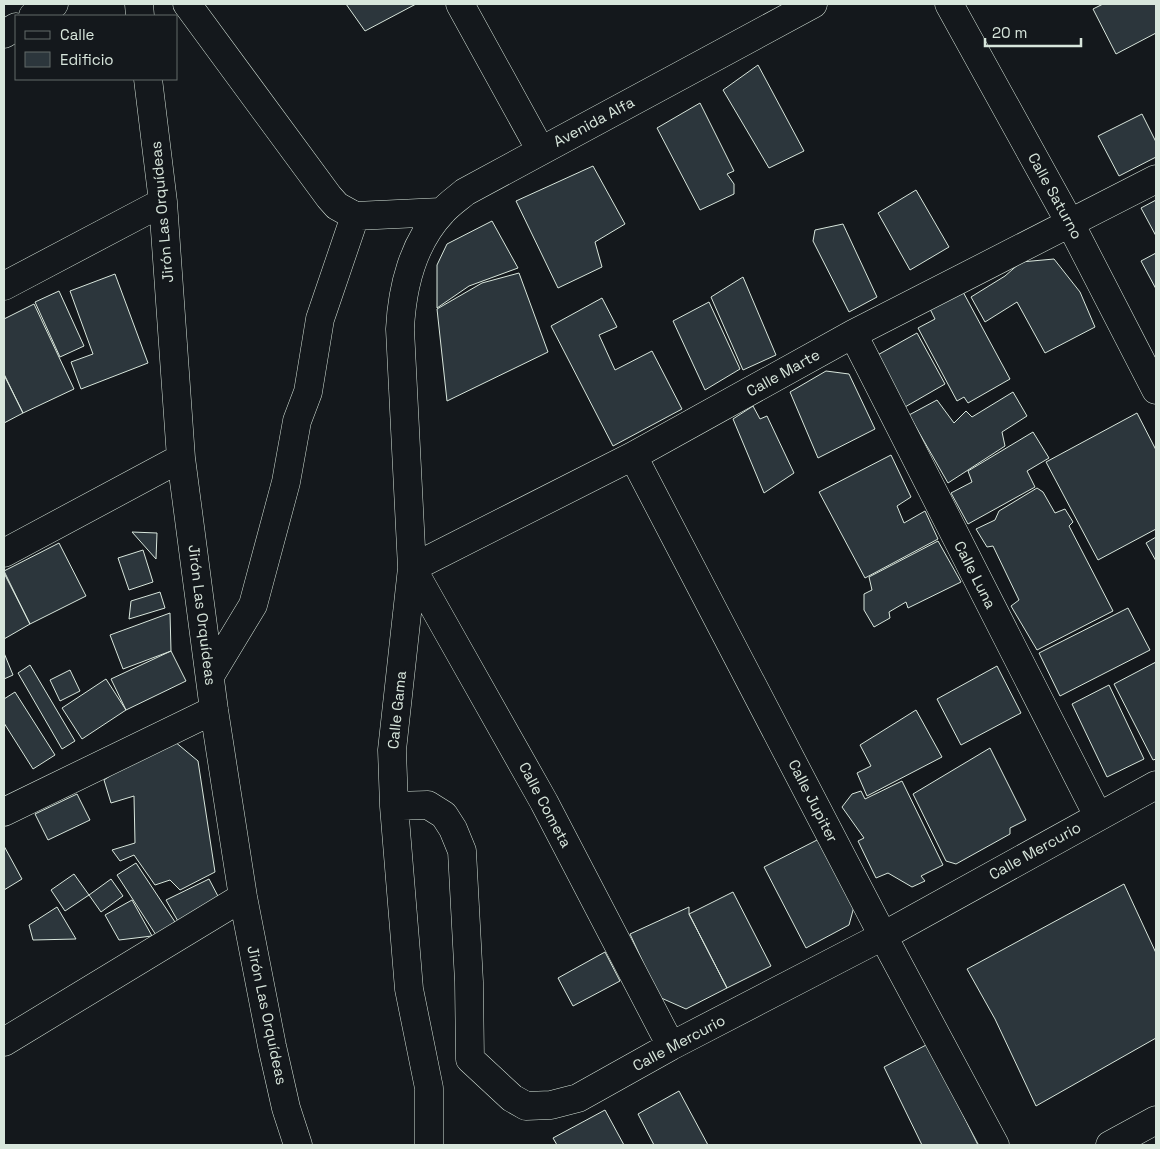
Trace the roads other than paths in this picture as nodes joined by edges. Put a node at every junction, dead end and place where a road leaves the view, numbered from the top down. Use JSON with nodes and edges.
{"nodes":[{"id":1,"x":54,"y":4,"type":"edge"},
{"id":2,"x":187,"y":4,"type":"edge"},
{"id":3,"x":460,"y":4,"type":"edge"},
{"id":4,"x":813,"y":4,"type":"edge"},
{"id":5,"x":949,"y":4,"type":"edge"},
{"id":6,"x":36,"y":15,"type":"edge"},
{"id":7,"x":15,"y":27,"type":"edge"},
{"id":8,"x":4,"y":34,"type":"edge"},
{"id":9,"x":148,"y":80,"type":"edge"},
{"id":10,"x":541,"y":151,"type":"junction"},
{"id":11,"x":1156,"y":179,"type":"edge"},
{"id":12,"x":162,"y":202,"type":"junction"},
{"id":13,"x":441,"y":212,"type":"junction"},
{"id":14,"x":355,"y":216,"type":"junction"},
{"id":15,"x":1070,"y":223,"type":"junction"},
{"id":16,"x":407,"y":273,"type":"joint"},
{"id":17,"x":4,"y":286,"type":"edge"},
{"id":18,"x":853,"y":334,"type":"junction"},
{"id":19,"x":1156,"y":390,"type":"edge"},
{"id":20,"x":633,"y":456,"type":"junction"},
{"id":21,"x":181,"y":458,"type":"junction"},
{"id":22,"x":4,"y":553,"type":"edge"},
{"id":23,"x":412,"y":568,"type":"junction"},
{"id":24,"x":210,"y":676,"type":"junction"},
{"id":25,"x":214,"y":710,"type":"junction"},
{"id":26,"x":1156,"y":785,"type":"edge"},
{"id":27,"x":394,"y":806,"type":"junction"},
{"id":28,"x":4,"y":812,"type":"edge"},
{"id":29,"x":1098,"y":816,"type":"junction"},
{"id":30,"x":243,"y":897,"type":"junction"},
{"id":31,"x":883,"y":936,"type":"junction"},
{"id":32,"x":4,"y":1042,"type":"edge"},
{"id":33,"x":671,"y":1046,"type":"junction"},
{"id":34,"x":1156,"y":1120,"type":"edge"},
{"id":35,"x":298,"y":1145,"type":"edge"},
{"id":36,"x":429,"y":1145,"type":"edge"},
{"id":37,"x":995,"y":1145,"type":"edge"},
{"id":38,"x":1110,"y":1145,"type":"edge"}],
"edges":[{"from":1,"to":6,"type":"street"},
{"from":2,"to":14,"type":"street"},
{"from":3,"to":10,"type":"street"},
{"from":4,"to":10,"type":"street","name":"Avenida Alfa"},
{"from":5,"to":15,"type":"street","name":"Calle Saturno"},
{"from":7,"to":8,"type":"street"},
{"from":9,"to":12,"type":"street","name":"Jirón Las Orquídeas"},
{"from":10,"to":13,"type":"street","name":"Avenida Alfa"},
{"from":11,"to":15,"type":"street","name":"Calle Marte"},
{"from":12,"to":17,"type":"street"},
{"from":12,"to":21,"type":"street","name":"Jirón Las Orquídeas"},
{"from":13,"to":14,"type":"street"},
{"from":13,"to":16,"type":"street","name":"Avenida Alfa"},
{"from":14,"to":24,"type":"street"},
{"from":15,"to":18,"type":"street","name":"Calle Marte"},
{"from":15,"to":19,"type":"street","name":"Calle Saturno"},
{"from":16,"to":23,"type":"street","name":"Calle Gama"},
{"from":18,"to":20,"type":"street","name":"Calle Marte"},
{"from":18,"to":29,"type":"street","name":"Calle Luna"},
{"from":20,"to":23,"type":"street","name":"Calle Marte"},
{"from":20,"to":31,"type":"street","name":"Calle Jupiter"},
{"from":21,"to":22,"type":"street"},
{"from":21,"to":24,"type":"street","name":"Jirón Las Orquídeas"},
{"from":23,"to":27,"type":"street","name":"Calle Gama"},
{"from":23,"to":33,"type":"street","name":"Calle Cometa"},
{"from":24,"to":25,"type":"street","name":"Jirón Las Orquídeas"},
{"from":25,"to":28,"type":"street"},
{"from":25,"to":30,"type":"street","name":"Jirón Las Orquídeas"},
{"from":26,"to":29,"type":"street","name":"Calle Mercurio"},
{"from":27,"to":33,"type":"street","name":"Calle Mercurio"},
{"from":27,"to":36,"type":"street","name":"Calle Gama"},
{"from":29,"to":31,"type":"street","name":"Calle Mercurio"},
{"from":30,"to":32,"type":"street"},
{"from":30,"to":35,"type":"street","name":"Jirón Las Orquídeas"},
{"from":31,"to":33,"type":"street","name":"Calle Mercurio"},
{"from":31,"to":37,"type":"street","name":"Calle Jupiter"},
{"from":34,"to":38,"type":"street"}]}
